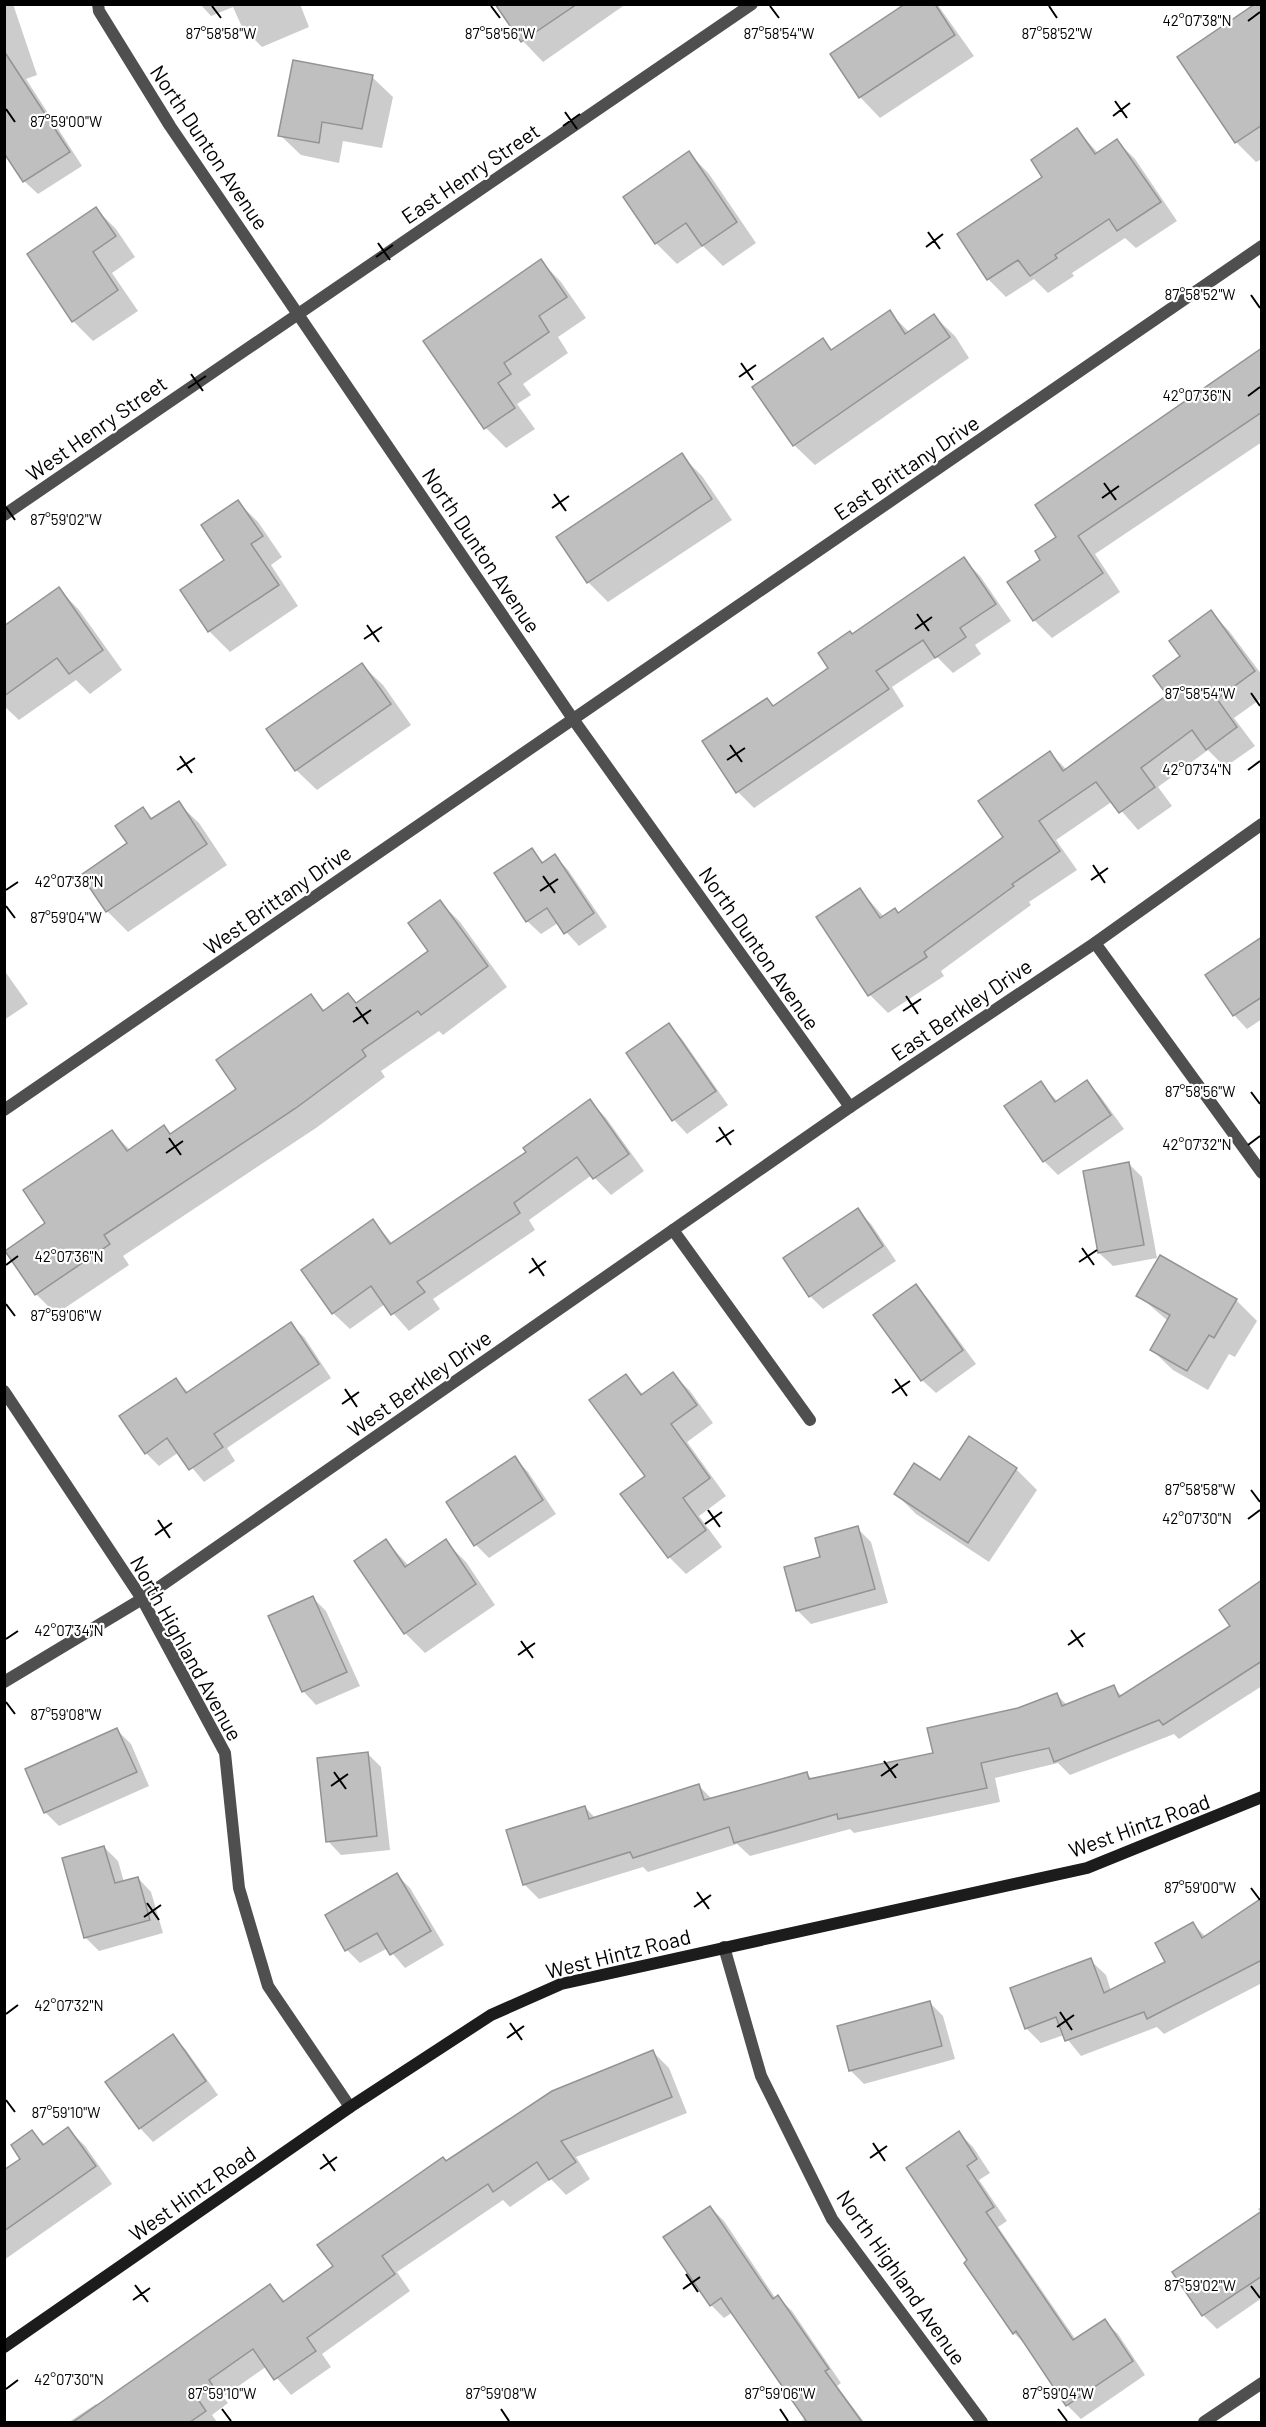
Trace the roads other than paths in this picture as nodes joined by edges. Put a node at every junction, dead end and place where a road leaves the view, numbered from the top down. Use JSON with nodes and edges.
{"nodes":[{"id":1,"x":98,"y":4,"type":"edge"},
{"id":2,"x":752,"y":4,"type":"edge"},
{"id":3,"x":1262,"y":246,"type":"edge"},
{"id":4,"x":299,"y":312,"type":"junction"},
{"id":5,"x":4,"y":515,"type":"edge"},
{"id":6,"x":573,"y":719,"type":"junction"},
{"id":7,"x":1262,"y":824,"type":"edge"},
{"id":8,"x":1095,"y":943,"type":"junction"},
{"id":9,"x":850,"y":1107,"type":"junction"},
{"id":10,"x":4,"y":1110,"type":"edge"},
{"id":11,"x":1262,"y":1173,"type":"edge"},
{"id":12,"x":673,"y":1230,"type":"junction"},
{"id":13,"x":4,"y":1391,"type":"edge"},
{"id":14,"x":810,"y":1420,"type":"dead end"},
{"id":15,"x":142,"y":1599,"type":"junction"},
{"id":16,"x":4,"y":1682,"type":"edge"},
{"id":17,"x":1258,"y":1800,"type":"edge"},
{"id":18,"x":724,"y":1947,"type":"junction"},
{"id":19,"x":350,"y":2107,"type":"junction"},
{"id":20,"x":4,"y":2347,"type":"edge"},
{"id":21,"x":1262,"y":2383,"type":"edge"},
{"id":22,"x":982,"y":2422,"type":"edge"},
{"id":23,"x":1204,"y":2422,"type":"edge"}],
"edges":[{"from":1,"to":4,"type":"street","name":"North Dunton Avenue"},
{"from":2,"to":4,"type":"street","name":"East Henry Street"},
{"from":3,"to":6,"type":"street","name":"East Brittany Drive"},
{"from":4,"to":5,"type":"street","name":"West Henry Street"},
{"from":4,"to":6,"type":"street","name":"North Dunton Avenue"},
{"from":6,"to":9,"type":"street","name":"North Dunton Avenue"},
{"from":6,"to":10,"type":"street","name":"West Brittany Drive"},
{"from":7,"to":8,"type":"street","name":"East Berkley Drive"},
{"from":8,"to":9,"type":"street","name":"East Berkley Drive"},
{"from":8,"to":11,"type":"street"},
{"from":9,"to":12,"type":"street","name":"West Berkley Drive"},
{"from":12,"to":14,"type":"street"},
{"from":12,"to":15,"type":"street","name":"West Berkley Drive"},
{"from":13,"to":15,"type":"street","name":"North Highland Avenue"},
{"from":15,"to":16,"type":"street","name":"West Berkley Drive"},
{"from":15,"to":19,"type":"street","name":"North Highland Avenue"},
{"from":17,"to":18,"type":"street","name":"West Hintz Road"},
{"from":18,"to":19,"type":"street","name":"West Hintz Road"},
{"from":18,"to":22,"type":"street","name":"North Highland Avenue"},
{"from":19,"to":20,"type":"street","name":"West Hintz Road"},
{"from":21,"to":23,"type":"street"}]}
